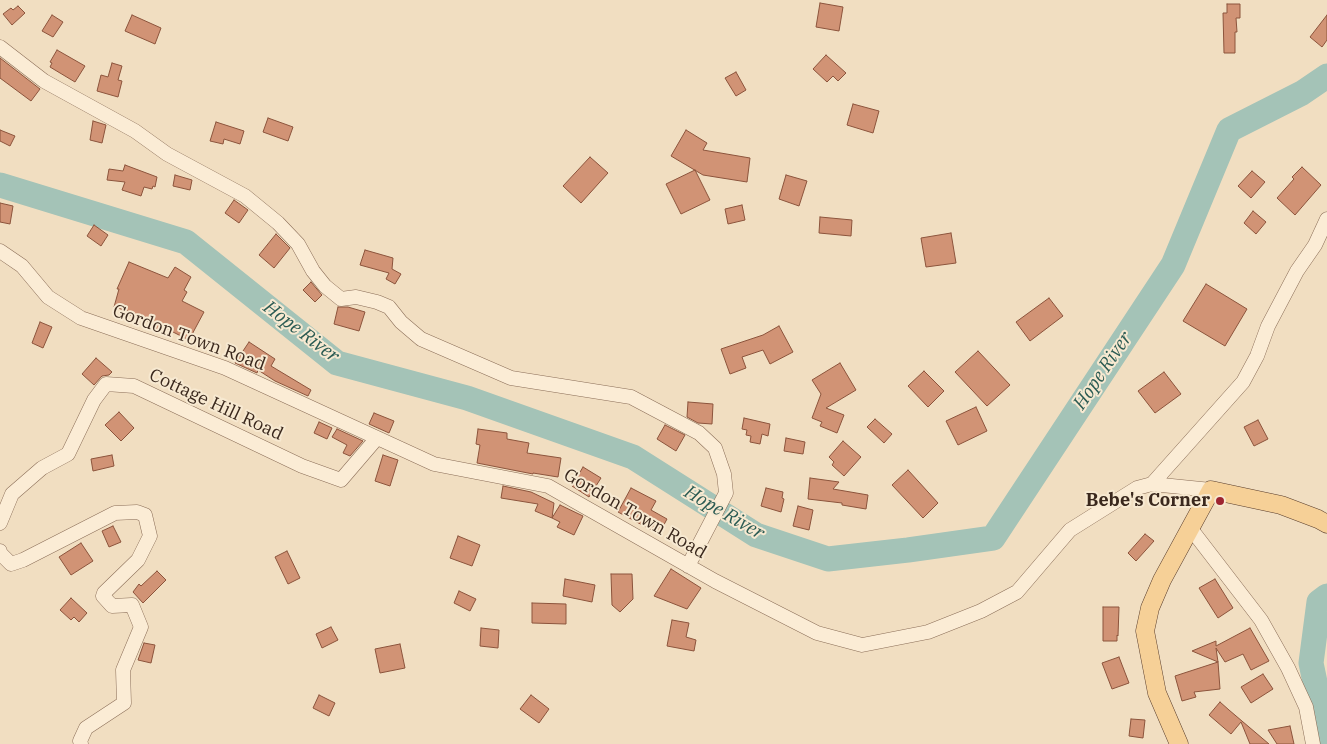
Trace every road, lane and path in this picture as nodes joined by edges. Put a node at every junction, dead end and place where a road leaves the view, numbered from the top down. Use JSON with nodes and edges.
{"nodes":[{"id":1,"x":0,"y":47,"type":"edge"},
{"id":2,"x":1327,"y":219,"type":"edge"},
{"id":3,"x":0,"y":251,"type":"edge"},
{"id":4,"x":377,"y":438,"type":"junction"},
{"id":5,"x":1152,"y":484,"type":"junction"},
{"id":6,"x":1211,"y":490,"type":"junction"},
{"id":7,"x":0,"y":523,"type":"edge"},
{"id":8,"x":1327,"y":524,"type":"edge"},
{"id":9,"x":1191,"y":529,"type":"junction"},
{"id":10,"x":0,"y":550,"type":"edge"},
{"id":11,"x":688,"y":566,"type":"junction"},
{"id":12,"x":81,"y":744,"type":"edge"},
{"id":13,"x":1179,"y":744,"type":"edge"},
{"id":14,"x":1313,"y":744,"type":"edge"}],
"edges":[{"from":1,"to":11,"type":"street"},
{"from":2,"to":5,"type":"street"},
{"from":3,"to":4,"type":"street","name":"Gordon Town Road"},
{"from":4,"to":7,"type":"street","name":"Cottage Hill Road"},
{"from":4,"to":11,"type":"street","name":"Gordon Town Road"},
{"from":5,"to":6,"type":"street","name":"Gordon Town Road"},
{"from":5,"to":11,"type":"street","name":"Gordon Town Road"},
{"from":6,"to":8,"type":"main road"},
{"from":6,"to":9,"type":"main road"},
{"from":9,"to":13,"type":"main road"},
{"from":9,"to":14,"type":"street"},
{"from":10,"to":12,"type":"street"}]}
